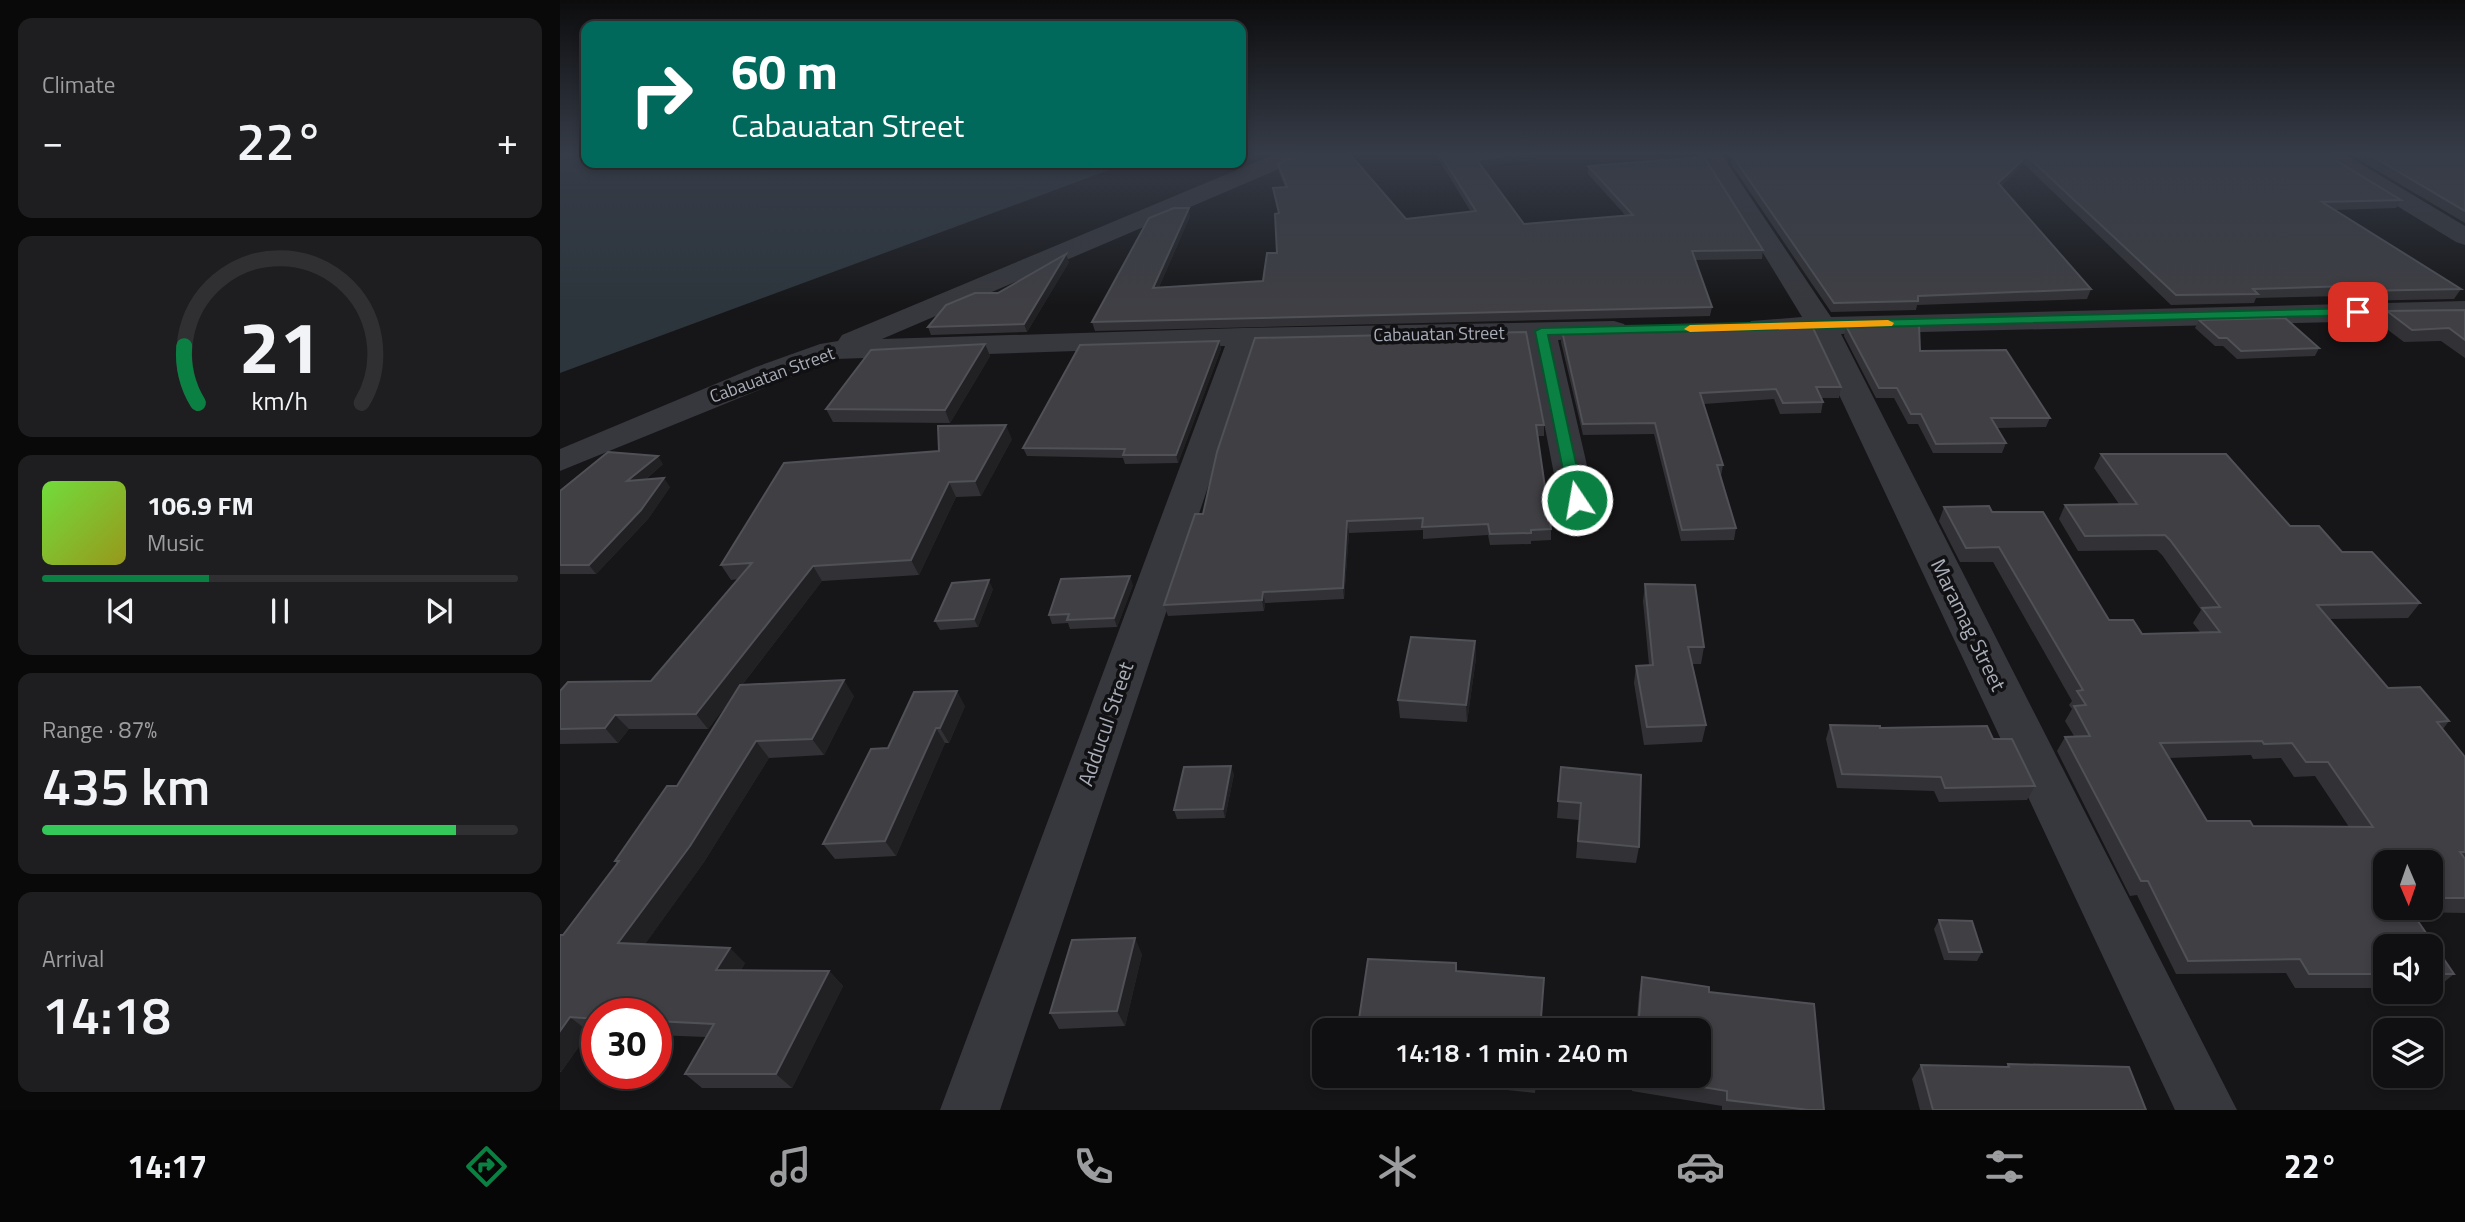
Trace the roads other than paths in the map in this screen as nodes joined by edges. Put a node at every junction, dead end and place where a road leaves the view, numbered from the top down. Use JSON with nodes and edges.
{"nodes":[{"id":1,"x":1177,"y":204,"type":"edge"},
{"id":2,"x":1744,"y":204,"type":"edge"},
{"id":3,"x":2410,"y":204,"type":"edge"},
{"id":4,"x":2465,"y":237,"type":"edge"},
{"id":5,"x":2465,"y":310,"type":"edge"},
{"id":6,"x":1822,"y":326,"type":"junction"},
{"id":7,"x":1728,"y":328,"type":"edge"},
{"id":8,"x":1648,"y":329,"type":"edge"},
{"id":9,"x":1541,"y":331,"type":"junction"},
{"id":10,"x":1243,"y":337,"type":"junction"},
{"id":11,"x":831,"y":350,"type":"junction"},
{"id":12,"x":560,"y":461,"type":"edge"},
{"id":13,"x":1577,"y":500,"type":"dead end"},
{"id":14,"x":970,"y":1110,"type":"edge"},
{"id":15,"x":2207,"y":1110,"type":"edge"}],
"edges":[{"from":1,"to":11,"type":"street"},
{"from":2,"to":6,"type":"street","name":"Maramag Street"},
{"from":3,"to":4,"type":"street"},
{"from":5,"to":6,"type":"street"},
{"from":6,"to":7,"type":"street"},
{"from":6,"to":15,"type":"street","name":"Maramag Street"},
{"from":8,"to":9,"type":"street","name":"Cabauatan Street"},
{"from":9,"to":10,"type":"street","name":"Cabauatan Street"},
{"from":9,"to":13,"type":"street"},
{"from":10,"to":11,"type":"street","name":"Cabauatan Street"},
{"from":10,"to":14,"type":"street","name":"Adducul Street"},
{"from":11,"to":12,"type":"street","name":"Cabauatan Street"}]}
